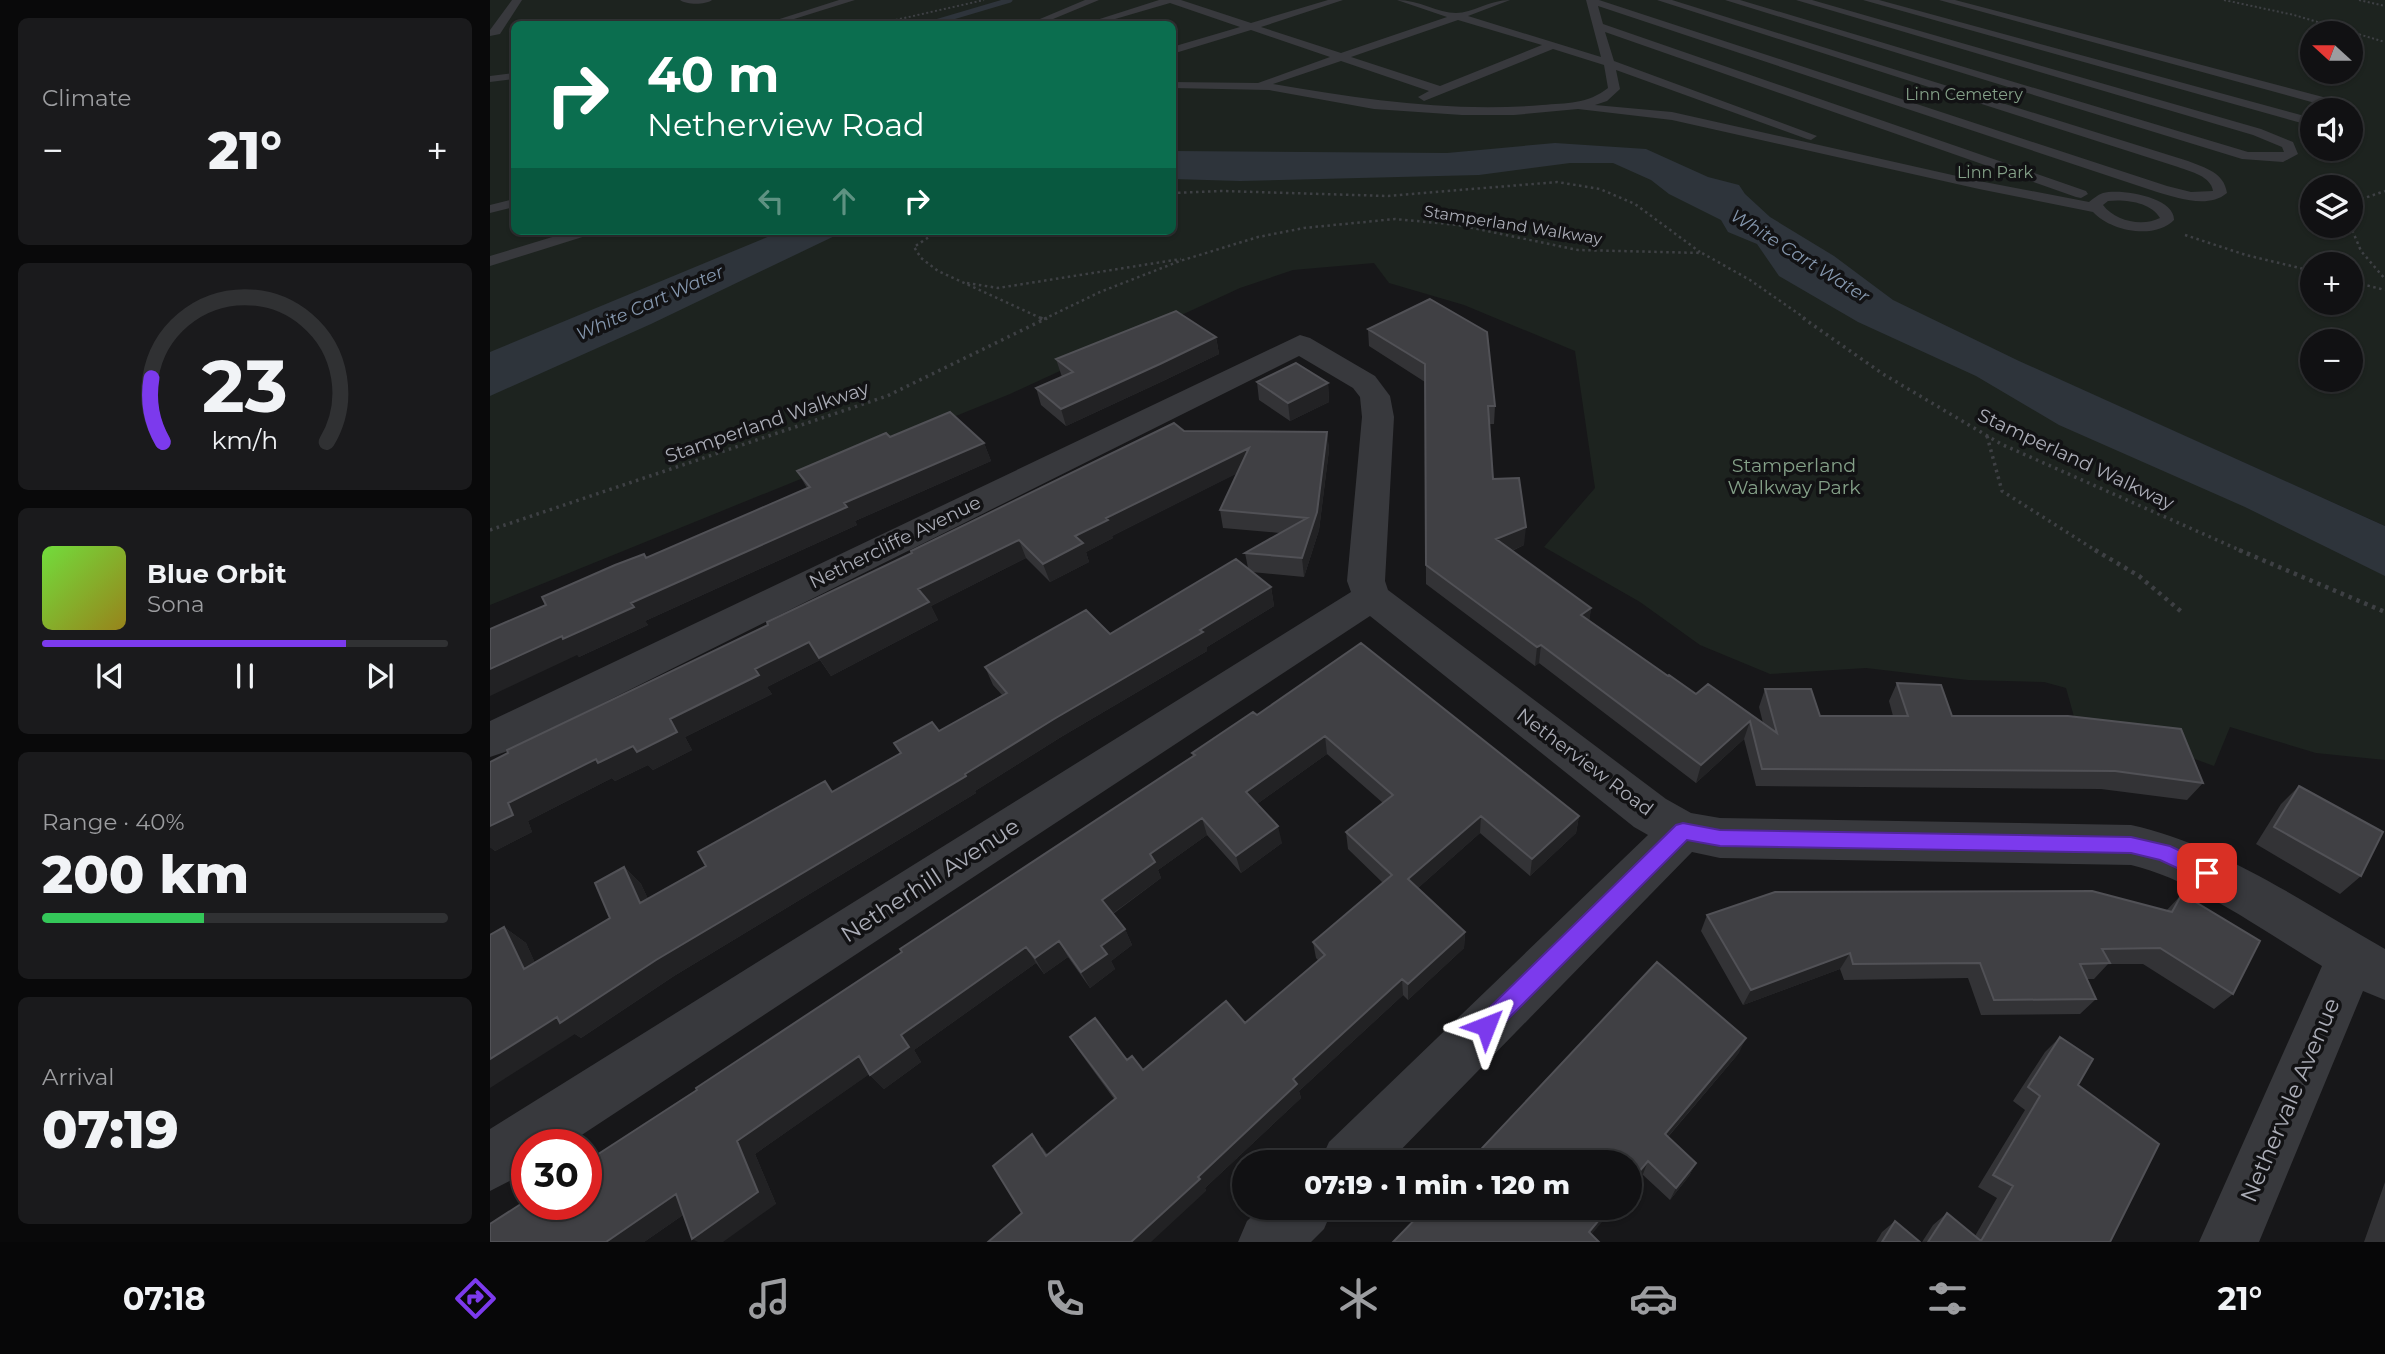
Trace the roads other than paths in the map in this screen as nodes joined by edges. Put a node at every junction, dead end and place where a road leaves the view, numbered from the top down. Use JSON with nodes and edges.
{"nodes":[{"id":1,"x":517,"y":0,"type":"edge"},
{"id":2,"x":685,"y":0,"type":"edge"},
{"id":3,"x":708,"y":0,"type":"edge"},
{"id":4,"x":845,"y":0,"type":"edge"},
{"id":5,"x":1094,"y":0,"type":"edge"},
{"id":6,"x":1170,"y":0,"type":"edge"},
{"id":7,"x":1338,"y":0,"type":"edge"},
{"id":8,"x":1402,"y":0,"type":"edge"},
{"id":9,"x":1505,"y":0,"type":"edge"},
{"id":10,"x":1662,"y":0,"type":"edge"},
{"id":11,"x":1730,"y":0,"type":"edge"},
{"id":12,"x":1801,"y":0,"type":"edge"},
{"id":13,"x":1868,"y":0,"type":"edge"},
{"id":14,"x":1944,"y":0,"type":"edge"},
{"id":15,"x":1592,"y":1,"type":"edge"},
{"id":16,"x":1628,"y":12,"type":"junction"},
{"id":17,"x":1457,"y":16,"type":"junction"},
{"id":18,"x":778,"y":21,"type":"edge"},
{"id":19,"x":1041,"y":21,"type":"edge"},
{"id":20,"x":1099,"y":21,"type":"edge"},
{"id":21,"x":1597,"y":21,"type":"junction"},
{"id":22,"x":1251,"y":27,"type":"junction"},
{"id":23,"x":490,"y":33,"type":"edge"},
{"id":24,"x":1642,"y":40,"type":"junction"},
{"id":25,"x":1603,"y":42,"type":"junction"},
{"id":26,"x":1553,"y":45,"type":"junction"},
{"id":27,"x":1176,"y":50,"type":"edge"},
{"id":28,"x":1340,"y":57,"type":"junction"},
{"id":29,"x":1609,"y":62,"type":"junction"},
{"id":30,"x":511,"y":76,"type":"edge"},
{"id":31,"x":1651,"y":78,"type":"junction"},
{"id":32,"x":490,"y":79,"type":"edge"},
{"id":33,"x":1613,"y":83,"type":"junction"},
{"id":34,"x":1176,"y":85,"type":"edge"},
{"id":35,"x":1258,"y":86,"type":"junction"},
{"id":36,"x":1439,"y":90,"type":"junction"},
{"id":37,"x":2312,"y":98,"type":"edge"},
{"id":38,"x":1395,"y":107,"type":"junction"},
{"id":39,"x":1569,"y":107,"type":"junction"},
{"id":40,"x":1672,"y":116,"type":"junction"},
{"id":41,"x":2300,"y":120,"type":"edge"},
{"id":42,"x":1857,"y":158,"type":"junction"},
{"id":43,"x":2097,"y":204,"type":"junction"},
{"id":44,"x":511,"y":205,"type":"edge"},
{"id":45,"x":490,"y":209,"type":"edge"},
{"id":46,"x":574,"y":235,"type":"edge"},
{"id":47,"x":490,"y":261,"type":"edge"},
{"id":48,"x":1371,"y":597,"type":"junction"},
{"id":49,"x":490,"y":740,"type":"edge"},
{"id":50,"x":1683,"y":831,"type":"junction"},
{"id":51,"x":2368,"y":967,"type":"edge"},
{"id":52,"x":1361,"y":1150,"type":"edge"},
{"id":53,"x":490,"y":1162,"type":"edge"},
{"id":54,"x":1291,"y":1220,"type":"edge"},
{"id":55,"x":1268,"y":1242,"type":"edge"},
{"id":56,"x":2229,"y":1242,"type":"edge"}],
"edges":[{"from":1,"to":23,"type":"lane"},
{"from":2,"to":3,"type":"lane"},
{"from":4,"to":18,"type":"lane"},
{"from":5,"to":19,"type":"lane"},
{"from":6,"to":20,"type":"lane"},
{"from":6,"to":22,"type":"lane"},
{"from":7,"to":22,"type":"lane"},
{"from":8,"to":17,"type":"lane"},
{"from":9,"to":17,"type":"lane"},
{"from":10,"to":16,"type":"lane"},
{"from":11,"to":12,"type":"lane"},
{"from":13,"to":41,"type":"lane"},
{"from":14,"to":37,"type":"lane"},
{"from":15,"to":16,"type":"lane"},
{"from":15,"to":21,"type":"lane"},
{"from":16,"to":21,"type":"lane"},
{"from":17,"to":26,"type":"lane"},
{"from":17,"to":28,"type":"lane"},
{"from":21,"to":24,"type":"lane"},
{"from":21,"to":25,"type":"lane"},
{"from":22,"to":27,"type":"lane"},
{"from":22,"to":28,"type":"lane"},
{"from":24,"to":25,"type":"lane"},
{"from":24,"to":43,"type":"lane"},
{"from":25,"to":29,"type":"lane"},
{"from":26,"to":29,"type":"lane"},
{"from":26,"to":36,"type":"lane"},
{"from":28,"to":35,"type":"lane"},
{"from":28,"to":36,"type":"lane"},
{"from":29,"to":31,"type":"lane"},
{"from":29,"to":33,"type":"lane"},
{"from":30,"to":32,"type":"lane"},
{"from":31,"to":33,"type":"lane"},
{"from":31,"to":42,"type":"lane"},
{"from":33,"to":39,"type":"lane"},
{"from":33,"to":40,"type":"lane"},
{"from":34,"to":35,"type":"lane"},
{"from":35,"to":38,"type":"lane"},
{"from":36,"to":38,"type":"lane"},
{"from":38,"to":39,"type":"lane"},
{"from":39,"to":40,"type":"lane"},
{"from":40,"to":42,"type":"lane"},
{"from":42,"to":43,"type":"lane"},
{"from":43,"to":43,"type":"lane"},
{"from":44,"to":45,"type":"lane"},
{"from":46,"to":47,"type":"lane"},
{"from":48,"to":49,"type":"street","name":"Nethercliffe Avenue"},
{"from":48,"to":50,"type":"street","name":"Netherview Road"},
{"from":48,"to":53,"type":"street","name":"Netherhill Avenue"},
{"from":50,"to":51,"type":"street","name":"Netherview Road"},
{"from":50,"to":52,"type":"street"},
{"from":51,"to":56,"type":"street","name":"Nethervale Avenue"},
{"from":54,"to":55,"type":"street"}]}
